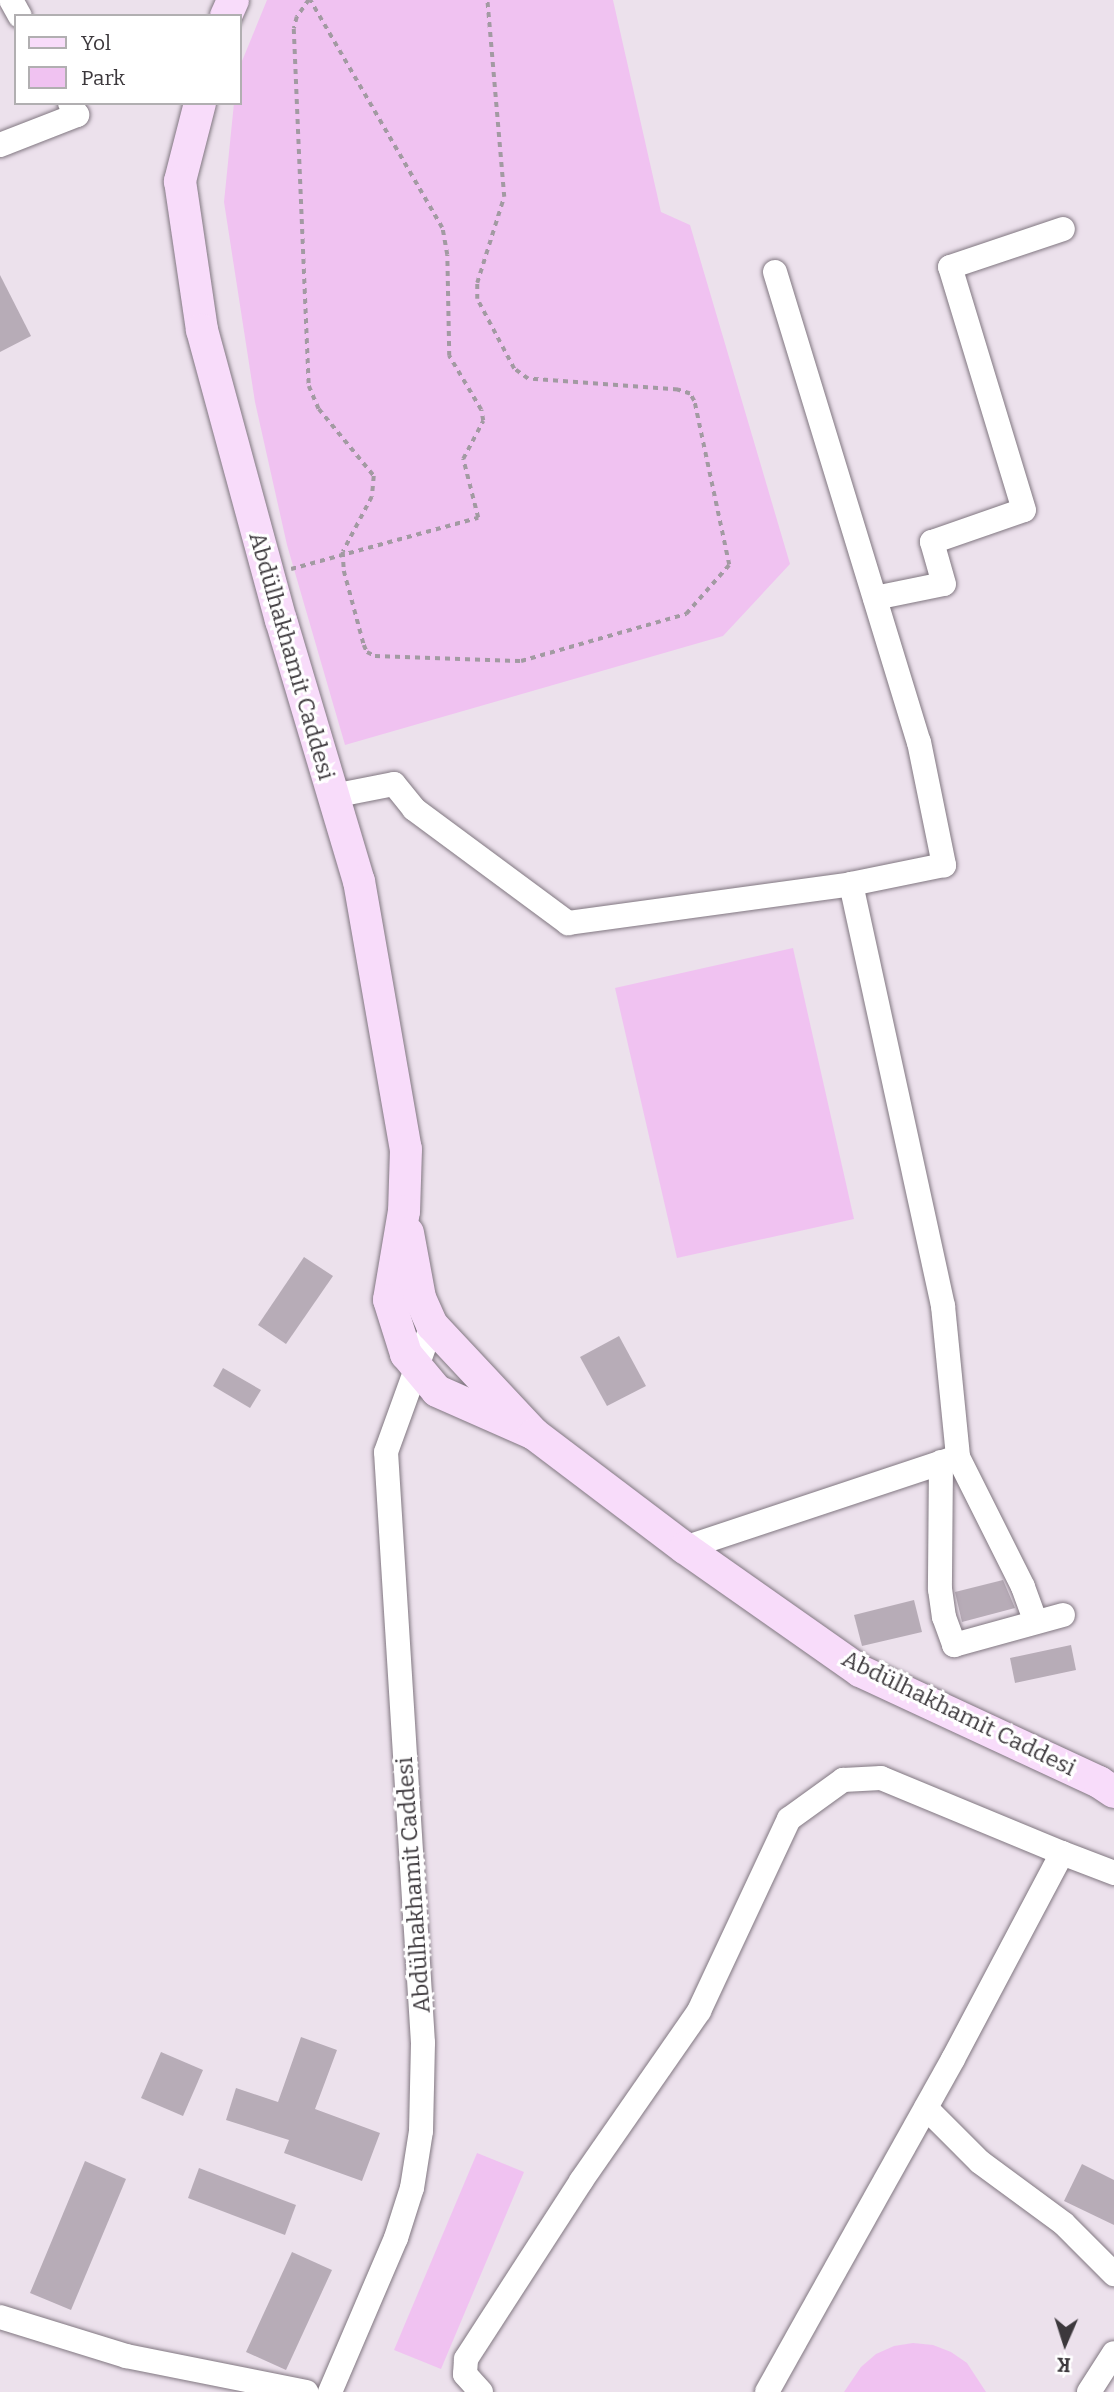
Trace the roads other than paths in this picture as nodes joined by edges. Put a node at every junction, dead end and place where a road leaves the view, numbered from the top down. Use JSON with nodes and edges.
{"nodes":[{"id":1,"x":71,"y":105,"type":"edge"},
{"id":2,"x":199,"y":105,"type":"edge"},
{"id":3,"x":0,"y":145,"type":"edge"},
{"id":4,"x":1063,"y":229,"type":"dead end"},
{"id":5,"x":775,"y":272,"type":"dead end"},
{"id":6,"x":875,"y":598,"type":"junction"},
{"id":7,"x":332,"y":796,"type":"junction"},
{"id":8,"x":851,"y":884,"type":"junction"},
{"id":9,"x":414,"y":1307,"type":"junction"},
{"id":10,"x":415,"y":1367,"type":"junction"},
{"id":11,"x":534,"y":1434,"type":"junction"},
{"id":12,"x":949,"y":1460,"type":"junction"},
{"id":13,"x":685,"y":1548,"type":"junction"},
{"id":14,"x":1063,"y":1615,"type":"dead end"},
{"id":15,"x":1036,"y":1622,"type":"junction"},
{"id":16,"x":1114,"y":1792,"type":"edge"},
{"id":17,"x":1062,"y":1853,"type":"junction"},
{"id":18,"x":1114,"y":1873,"type":"edge"},
{"id":19,"x":926,"y":2108,"type":"junction"},
{"id":20,"x":1114,"y":2273,"type":"edge"},
{"id":21,"x":0,"y":2317,"type":"edge"},
{"id":22,"x":1114,"y":2353,"type":"edge"},
{"id":23,"x":306,"y":2392,"type":"edge"},
{"id":24,"x":330,"y":2392,"type":"edge"},
{"id":25,"x":481,"y":2392,"type":"edge"},
{"id":26,"x":767,"y":2392,"type":"edge"},
{"id":27,"x":1089,"y":2392,"type":"edge"}],
"edges":[{"from":1,"to":3,"type":"street"},
{"from":2,"to":7,"type":"main road","name":"Abdülhakhamit Caddesi"},
{"from":4,"to":6,"type":"street"},
{"from":5,"to":6,"type":"street"},
{"from":6,"to":8,"type":"street"},
{"from":7,"to":8,"type":"street"},
{"from":7,"to":9,"type":"main road","name":"Abdülhakhamit Caddesi"},
{"from":8,"to":12,"type":"street"},
{"from":9,"to":10,"type":"street","name":"Abdülhakhamit Caddesi"},
{"from":9,"to":10,"type":"main road","name":"Abdülhakhamit Caddesi"},
{"from":9,"to":11,"type":"main road","name":"Abdülhakhamit Caddesi"},
{"from":10,"to":11,"type":"main road","name":"Abdülhakhamit Caddesi"},
{"from":10,"to":24,"type":"street","name":"Abdülhakhamit Caddesi"},
{"from":11,"to":13,"type":"main road","name":"Abdülhakhamit Caddesi"},
{"from":12,"to":13,"type":"street"},
{"from":12,"to":15,"type":"street"},
{"from":12,"to":15,"type":"street"},
{"from":13,"to":16,"type":"main road","name":"Abdülhakhamit Caddesi"},
{"from":14,"to":15,"type":"street"},
{"from":17,"to":18,"type":"street"},
{"from":17,"to":19,"type":"street"},
{"from":17,"to":25,"type":"street"},
{"from":19,"to":20,"type":"street"},
{"from":19,"to":26,"type":"street"},
{"from":21,"to":23,"type":"street"},
{"from":22,"to":27,"type":"street"}]}
